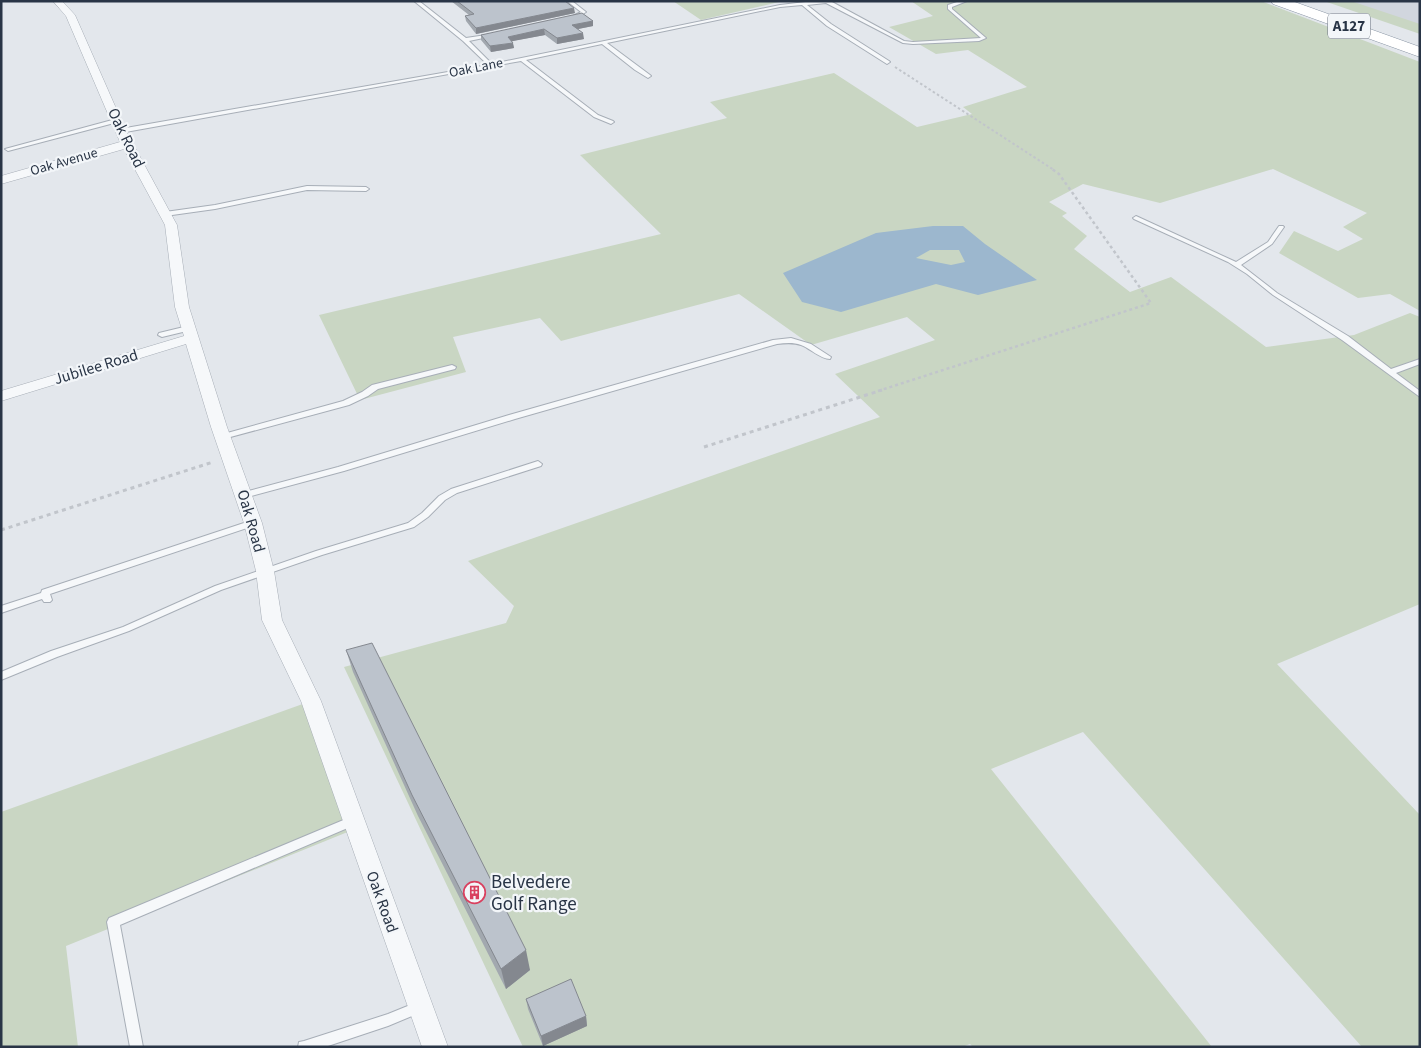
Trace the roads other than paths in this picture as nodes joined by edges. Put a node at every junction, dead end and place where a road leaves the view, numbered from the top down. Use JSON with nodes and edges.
{"nodes":[{"id":1,"x":57,"y":1,"type":"edge"},
{"id":2,"x":416,"y":1,"type":"edge"},
{"id":3,"x":569,"y":1,"type":"edge"},
{"id":4,"x":965,"y":1,"type":"edge"},
{"id":5,"x":1278,"y":1,"type":"edge"},
{"id":6,"x":1302,"y":1,"type":"edge"},
{"id":7,"x":830,"y":2,"type":"edge"},
{"id":8,"x":803,"y":4,"type":"junction"},
{"id":9,"x":569,"y":19,"type":"edge"},
{"id":10,"x":493,"y":34,"type":"edge"},
{"id":11,"x":465,"y":40,"type":"junction"},
{"id":12,"x":603,"y":42,"type":"junction"},
{"id":13,"x":1420,"y":42,"type":"edge"},
{"id":14,"x":1420,"y":52,"type":"edge"},
{"id":15,"x":522,"y":59,"type":"junction"},
{"id":16,"x":887,"y":62,"type":"road end"},
{"id":17,"x":492,"y":65,"type":"junction"},
{"id":18,"x":648,"y":76,"type":"dead end"},
{"id":19,"x":611,"y":122,"type":"dead end"},
{"id":20,"x":121,"y":132,"type":"junction"},
{"id":21,"x":8,"y":149,"type":"dead end"},
{"id":22,"x":1,"y":180,"type":"edge"},
{"id":23,"x":366,"y":189,"type":"dead end"},
{"id":24,"x":165,"y":214,"type":"junction"},
{"id":25,"x":1136,"y":218,"type":"dead end"},
{"id":26,"x":1281,"y":227,"type":"dead end"},
{"id":27,"x":1236,"y":265,"type":"junction"},
{"id":28,"x":190,"y":333,"type":"junction"},
{"id":29,"x":162,"y":335,"type":"dead end"},
{"id":30,"x":827,"y":357,"type":"dead end"},
{"id":31,"x":1420,"y":361,"type":"edge"},
{"id":32,"x":452,"y":367,"type":"dead end"},
{"id":33,"x":1391,"y":372,"type":"junction"},
{"id":34,"x":1420,"y":395,"type":"edge"},
{"id":35,"x":1,"y":396,"type":"edge"},
{"id":36,"x":223,"y":437,"type":"junction"},
{"id":37,"x":538,"y":464,"type":"dead end"},
{"id":38,"x":244,"y":495,"type":"junction"},
{"id":39,"x":253,"y":523,"type":"junction"},
{"id":40,"x":265,"y":571,"type":"junction"},
{"id":41,"x":1,"y":610,"type":"edge"},
{"id":42,"x":1,"y":676,"type":"edge"},
{"id":43,"x":352,"y":821,"type":"junction"},
{"id":44,"x":420,"y":1007,"type":"junction"},
{"id":45,"x":137,"y":1047,"type":"edge"},
{"id":46,"x":304,"y":1047,"type":"edge"},
{"id":47,"x":435,"y":1047,"type":"edge"}],
"edges":[{"from":1,"to":20,"type":"street","name":"Oak Road"},
{"from":2,"to":11,"type":"lane"},
{"from":3,"to":9,"type":"lane"},
{"from":4,"to":7,"type":"lane"},
{"from":5,"to":14,"type":"highway","number":"A127"},
{"from":6,"to":13,"type":"highway","number":"A127"},
{"from":7,"to":8,"type":"lane","name":"Oak Lane"},
{"from":8,"to":12,"type":"lane","name":"Oak Lane"},
{"from":8,"to":16,"type":"lane"},
{"from":10,"to":11,"type":"lane"},
{"from":11,"to":17,"type":"lane"},
{"from":12,"to":15,"type":"lane","name":"Oak Lane"},
{"from":12,"to":18,"type":"lane"},
{"from":15,"to":17,"type":"lane","name":"Oak Lane"},
{"from":15,"to":19,"type":"lane"},
{"from":17,"to":20,"type":"lane","name":"Oak Lane"},
{"from":20,"to":21,"type":"lane"},
{"from":20,"to":22,"type":"street","name":"Oak Avenue"},
{"from":20,"to":24,"type":"street","name":"Oak Road"},
{"from":23,"to":24,"type":"lane"},
{"from":24,"to":28,"type":"street","name":"Oak Road"},
{"from":25,"to":27,"type":"lane"},
{"from":26,"to":27,"type":"lane"},
{"from":27,"to":33,"type":"lane"},
{"from":28,"to":29,"type":"lane"},
{"from":28,"to":35,"type":"street","name":"Jubilee Road"},
{"from":28,"to":36,"type":"street","name":"Oak Road"},
{"from":30,"to":38,"type":"lane"},
{"from":31,"to":33,"type":"lane"},
{"from":32,"to":36,"type":"lane"},
{"from":33,"to":34,"type":"lane"},
{"from":36,"to":38,"type":"street","name":"Oak Road"},
{"from":37,"to":40,"type":"lane"},
{"from":38,"to":39,"type":"street","name":"Oak Road"},
{"from":39,"to":40,"type":"street","name":"Oak Road"},
{"from":39,"to":41,"type":"lane"},
{"from":40,"to":42,"type":"lane"},
{"from":40,"to":43,"type":"street","name":"Oak Road"},
{"from":43,"to":44,"type":"street","name":"Oak Road"},
{"from":43,"to":45,"type":"lane"},
{"from":44,"to":46,"type":"lane"},
{"from":44,"to":47,"type":"street","name":"Oak Road"}]}
